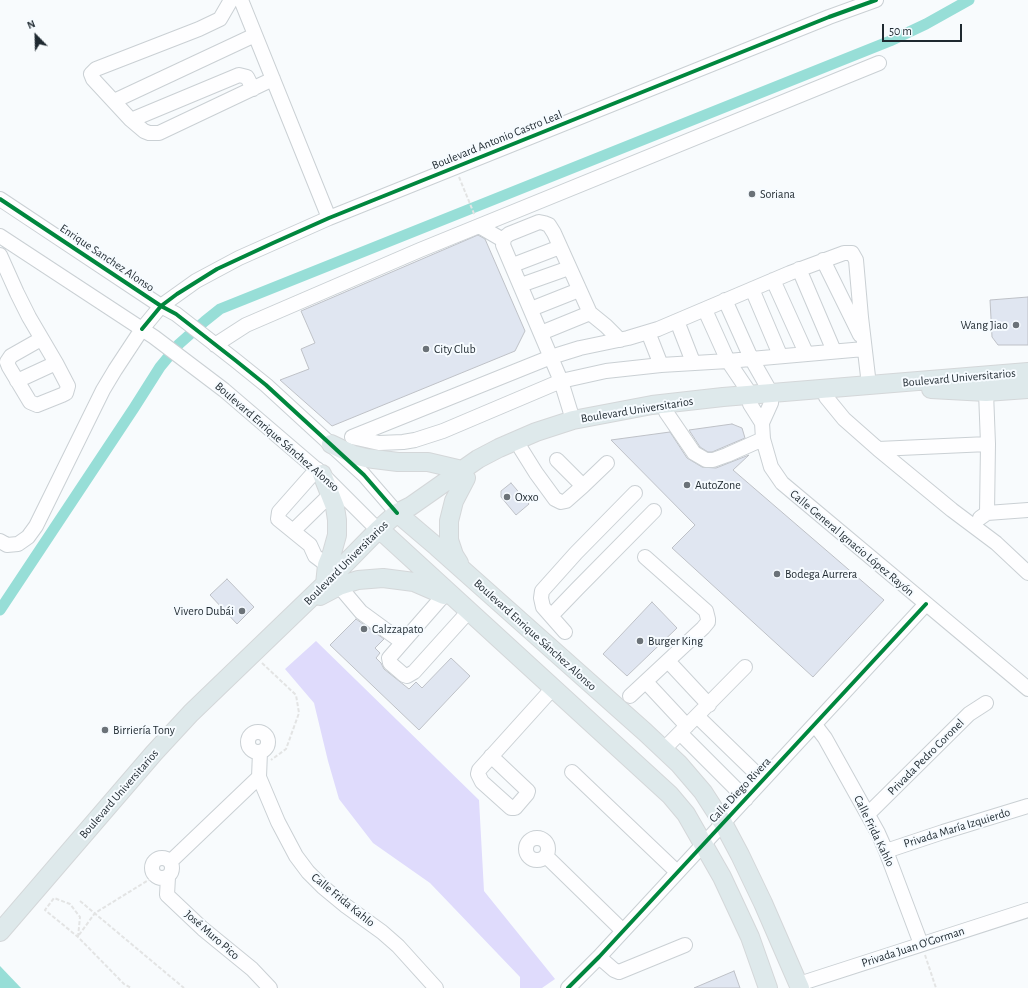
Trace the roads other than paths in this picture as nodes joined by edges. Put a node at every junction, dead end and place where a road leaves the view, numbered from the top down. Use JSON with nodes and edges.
{"nodes":[{"id":1,"x":231,"y":0,"type":"edge"},
{"id":2,"x":241,"y":0,"type":"edge"},
{"id":3,"x":876,"y":0,"type":"edge"},
{"id":4,"x":255,"y":35,"type":"junction"},
{"id":5,"x":879,"y":63,"type":"dead end"},
{"id":6,"x":273,"y":79,"type":"junction"},
{"id":7,"x":253,"y":89,"type":"junction"},
{"id":8,"x":114,"y":101,"type":"junction"},
{"id":9,"x":131,"y":120,"type":"junction"},
{"id":10,"x":0,"y":192,"type":"edge"},
{"id":11,"x":0,"y":199,"type":"edge"},
{"id":12,"x":329,"y":218,"type":"junction"},
{"id":13,"x":477,"y":221,"type":"junction"},
{"id":14,"x":0,"y":236,"type":"edge"},
{"id":15,"x":503,"y":240,"type":"junction"},
{"id":16,"x":65,"y":242,"type":"junction"},
{"id":17,"x":560,"y":247,"type":"junction"},
{"id":18,"x":0,"y":255,"type":"edge"},
{"id":19,"x":824,"y":260,"type":"junction"},
{"id":20,"x":513,"y":266,"type":"junction"},
{"id":21,"x":569,"y":268,"type":"junction"},
{"id":22,"x":799,"y":269,"type":"junction"},
{"id":23,"x":773,"y":280,"type":"junction"},
{"id":24,"x":521,"y":285,"type":"junction"},
{"id":25,"x":752,"y":289,"type":"junction"},
{"id":26,"x":579,"y":290,"type":"junction"},
{"id":27,"x":725,"y":300,"type":"junction"},
{"id":28,"x":161,"y":306,"type":"junction"},
{"id":29,"x":531,"y":309,"type":"junction"},
{"id":30,"x":705,"y":310,"type":"junction"},
{"id":31,"x":590,"y":313,"type":"junction"},
{"id":32,"x":677,"y":321,"type":"junction"},
{"id":33,"x":648,"y":332,"type":"junction"},
{"id":34,"x":148,"y":333,"type":"junction"},
{"id":35,"x":541,"y":333,"type":"junction"},
{"id":36,"x":201,"y":334,"type":"joint"},
{"id":37,"x":41,"y":339,"type":"junction"},
{"id":38,"x":620,"y":340,"type":"junction"},
{"id":39,"x":215,"y":345,"type":"junction"},
{"id":40,"x":864,"y":346,"type":"junction"},
{"id":41,"x":834,"y":351,"type":"junction"},
{"id":42,"x":806,"y":353,"type":"junction"},
{"id":43,"x":780,"y":355,"type":"junction"},
{"id":44,"x":551,"y":357,"type":"junction"},
{"id":45,"x":751,"y":358,"type":"junction"},
{"id":46,"x":728,"y":361,"type":"junction"},
{"id":47,"x":693,"y":362,"type":"junction"},
{"id":48,"x":56,"y":363,"type":"junction"},
{"id":49,"x":661,"y":365,"type":"junction"},
{"id":50,"x":1028,"y":372,"type":"edge"},
{"id":51,"x":18,"y":381,"type":"junction"},
{"id":52,"x":561,"y":381,"type":"junction"},
{"id":53,"x":869,"y":385,"type":"junction"},
{"id":54,"x":924,"y":385,"type":"junction"},
{"id":55,"x":1028,"y":389,"type":"edge"},
{"id":56,"x":986,"y":392,"type":"junction"},
{"id":57,"x":826,"y":397,"type":"junction"},
{"id":58,"x":771,"y":398,"type":"junction"},
{"id":59,"x":750,"y":400,"type":"junction"},
{"id":60,"x":666,"y":412,"type":"junction"},
{"id":61,"x":573,"y":420,"type":"junction"},
{"id":62,"x":762,"y":423,"type":"junction"},
{"id":63,"x":352,"y":437,"type":"junction"},
{"id":64,"x":763,"y":439,"type":"junction"},
{"id":65,"x":328,"y":442,"type":"junction"},
{"id":66,"x":988,"y":444,"type":"junction"},
{"id":67,"x":521,"y":448,"type":"junction"},
{"id":68,"x":878,"y":450,"type":"junction"},
{"id":69,"x":557,"y":460,"type":"dead end"},
{"id":70,"x":607,"y":463,"type":"dead end"},
{"id":71,"x":320,"y":472,"type":"junction"},
{"id":72,"x":464,"y":474,"type":"junction"},
{"id":73,"x":583,"y":486,"type":"junction"},
{"id":74,"x":334,"y":491,"type":"junction"},
{"id":75,"x":634,"y":493,"type":"dead end"},
{"id":76,"x":1028,"y":510,"type":"edge"},
{"id":77,"x":654,"y":511,"type":"dead end"},
{"id":78,"x":987,"y":514,"type":"junction"},
{"id":79,"x":401,"y":517,"type":"junction"},
{"id":80,"x":970,"y":524,"type":"junction"},
{"id":81,"x":293,"y":531,"type":"junction"},
{"id":82,"x":382,"y":533,"type":"junction"},
{"id":83,"x":0,"y":541,"type":"edge"},
{"id":84,"x":645,"y":557,"type":"dead end"},
{"id":85,"x":327,"y":565,"type":"junction"},
{"id":86,"x":1028,"y":573,"type":"edge"},
{"id":87,"x":468,"y":575,"type":"junction"},
{"id":88,"x":327,"y":589,"type":"junction"},
{"id":89,"x":449,"y":596,"type":"junction"},
{"id":90,"x":926,"y":604,"type":"junction"},
{"id":91,"x":469,"y":611,"type":"junction"},
{"id":92,"x":551,"y":616,"type":"junction"},
{"id":93,"x":565,"y":632,"type":"dead end"},
{"id":94,"x":402,"y":642,"type":"junction"},
{"id":95,"x":668,"y":661,"type":"junction"},
{"id":96,"x":744,"y":667,"type":"dead end"},
{"id":97,"x":646,"y":682,"type":"junction"},
{"id":98,"x":552,"y":688,"type":"junction"},
{"id":99,"x":1028,"y":690,"type":"edge"},
{"id":100,"x":630,"y":696,"type":"dead end"},
{"id":101,"x":986,"y":703,"type":"dead end"},
{"id":102,"x":709,"y":704,"type":"junction"},
{"id":103,"x":688,"y":725,"type":"junction"},
{"id":104,"x":815,"y":725,"type":"junction"},
{"id":105,"x":664,"y":750,"type":"junction"},
{"id":106,"x":260,"y":752,"type":"dead end"},
{"id":107,"x":491,"y":756,"type":"dead end"},
{"id":108,"x":259,"y":772,"type":"junction"},
{"id":109,"x":572,"y":772,"type":"dead end"},
{"id":110,"x":763,"y":780,"type":"junction"},
{"id":111,"x":746,"y":799,"type":"junction"},
{"id":112,"x":1028,"y":806,"type":"edge"},
{"id":113,"x":868,"y":814,"type":"junction"},
{"id":114,"x":723,"y":823,"type":"junction"},
{"id":115,"x":703,"y":844,"type":"junction"},
{"id":116,"x":886,"y":851,"type":"junction"},
{"id":117,"x":546,"y":856,"type":"dead end"},
{"id":118,"x":677,"y":872,"type":"junction"},
{"id":119,"x":46,"y":881,"type":"junction"},
{"id":120,"x":1028,"y":910,"type":"edge"},
{"id":121,"x":623,"y":931,"type":"junction"},
{"id":122,"x":0,"y":932,"type":"edge"},
{"id":123,"x":0,"y":940,"type":"edge"},
{"id":124,"x":921,"y":944,"type":"junction"},
{"id":125,"x":686,"y":945,"type":"dead end"},
{"id":126,"x":599,"y":957,"type":"junction"},
{"id":127,"x":800,"y":986,"type":"edge"},
{"id":128,"x":270,"y":988,"type":"edge"},
{"id":129,"x":436,"y":988,"type":"edge"},
{"id":130,"x":568,"y":988,"type":"edge"},
{"id":131,"x":768,"y":988,"type":"edge"}],
"edges":[{"from":1,"to":8,"type":"street"},
{"from":2,"to":4,"type":"street"},
{"from":3,"to":12,"type":"street","name":"Boulevard Antonio Castro Leal"},
{"from":4,"to":6,"type":"street"},
{"from":4,"to":8,"type":"street"},
{"from":5,"to":13,"type":"street"},
{"from":6,"to":7,"type":"street"},
{"from":6,"to":12,"type":"street"},
{"from":7,"to":9,"type":"street"},
{"from":7,"to":9,"type":"street"},
{"from":8,"to":9,"type":"street"},
{"from":10,"to":16,"type":"street"},
{"from":11,"to":16,"type":"street","name":"Enrique Sanchez Alonso"},
{"from":12,"to":28,"type":"street","name":"Boulevard Antonio Castro Leal"},
{"from":13,"to":15,"type":"street"},
{"from":13,"to":39,"type":"street"},
{"from":14,"to":34,"type":"street"},
{"from":15,"to":17,"type":"street"},
{"from":15,"to":20,"type":"street"},
{"from":16,"to":28,"type":"street","name":"Enrique Sanchez Alonso"},
{"from":17,"to":20,"type":"street"},
{"from":17,"to":21,"type":"street"},
{"from":18,"to":37,"type":"street"},
{"from":19,"to":22,"type":"street"},
{"from":19,"to":40,"type":"street"},
{"from":19,"to":40,"type":"street"},
{"from":20,"to":24,"type":"street"},
{"from":21,"to":24,"type":"street"},
{"from":21,"to":26,"type":"street"},
{"from":22,"to":23,"type":"street"},
{"from":22,"to":41,"type":"street"},
{"from":23,"to":25,"type":"street"},
{"from":23,"to":42,"type":"street"},
{"from":24,"to":29,"type":"street"},
{"from":25,"to":27,"type":"street"},
{"from":25,"to":43,"type":"street"},
{"from":26,"to":29,"type":"street"},
{"from":26,"to":31,"type":"street"},
{"from":27,"to":30,"type":"street"},
{"from":27,"to":45,"type":"street"},
{"from":28,"to":34,"type":"street","name":"Boulevard Antonio Castro Leal"},
{"from":28,"to":36,"type":"street","name":"Enrique Sanchez Alonso"},
{"from":29,"to":35,"type":"street"},
{"from":30,"to":32,"type":"street"},
{"from":30,"to":46,"type":"street"},
{"from":31,"to":35,"type":"street"},
{"from":31,"to":38,"type":"street"},
{"from":32,"to":33,"type":"street"},
{"from":32,"to":47,"type":"street"},
{"from":33,"to":38,"type":"street"},
{"from":33,"to":49,"type":"street"},
{"from":34,"to":71,"type":"street","name":"Boulevard Enrique Sánchez Alonso"},
{"from":34,"to":83,"type":"street","name":"Boulevard Antonio Castro Leal"},
{"from":35,"to":44,"type":"street"},
{"from":36,"to":39,"type":"street","name":"Boulevard Enrique Sánchez Alonso"},
{"from":37,"to":48,"type":"street"},
{"from":37,"to":51,"type":"street"},
{"from":38,"to":44,"type":"street"},
{"from":39,"to":65,"type":"street","name":"Boulevard Enrique Sánchez Alonso"},
{"from":40,"to":41,"type":"street"},
{"from":40,"to":53,"type":"street"},
{"from":41,"to":42,"type":"street"},
{"from":42,"to":43,"type":"street"},
{"from":43,"to":45,"type":"street"},
{"from":44,"to":52,"type":"street"},
{"from":44,"to":63,"type":"street"},
{"from":45,"to":46,"type":"street"},
{"from":45,"to":58,"type":"street"},
{"from":46,"to":47,"type":"street"},
{"from":46,"to":59,"type":"street"},
{"from":47,"to":49,"type":"street"},
{"from":48,"to":51,"type":"street"},
{"from":48,"to":51,"type":"street"},
{"from":49,"to":52,"type":"street"},
{"from":50,"to":54,"type":"main road","name":"Boulevard Universitarios"},
{"from":52,"to":61,"type":"street"},
{"from":52,"to":63,"type":"street"},
{"from":53,"to":54,"type":"main road","name":"Boulevard Universitarios"},
{"from":53,"to":58,"type":"main road","name":"Boulevard Universitarios"},
{"from":54,"to":56,"type":"main road","name":"Boulevard Universitarios"},
{"from":54,"to":57,"type":"main road","name":"Boulevard Universitarios"},
{"from":55,"to":56,"type":"main road","name":"Boulevard Universitarios"},
{"from":56,"to":66,"type":"street"},
{"from":57,"to":58,"type":"main road","name":"Boulevard Universitarios"},
{"from":57,"to":68,"type":"street"},
{"from":58,"to":59,"type":"main road","name":"Boulevard Universitarios"},
{"from":58,"to":62,"type":"street"},
{"from":59,"to":60,"type":"main road","name":"Boulevard Universitarios"},
{"from":59,"to":61,"type":"main road","name":"Boulevard Universitarios"},
{"from":59,"to":62,"type":"street"},
{"from":60,"to":64,"type":"street"},
{"from":60,"to":67,"type":"main road","name":"Boulevard Universitarios"},
{"from":61,"to":72,"type":"main road","name":"Boulevard Universitarios"},
{"from":62,"to":64,"type":"street","name":"Calle General Ignacio López Rayón"},
{"from":63,"to":65,"type":"street"},
{"from":64,"to":90,"type":"street","name":"Calle General Ignacio López Rayón"},
{"from":65,"to":72,"type":"main road"},
{"from":65,"to":79,"type":"street","name":"Boulevard Enrique Sánchez Alonso"},
{"from":66,"to":68,"type":"street"},
{"from":66,"to":78,"type":"street"},
{"from":67,"to":72,"type":"main road","name":"Boulevard Universitarios"},
{"from":67,"to":73,"type":"street"},
{"from":68,"to":80,"type":"street"},
{"from":69,"to":73,"type":"street"},
{"from":70,"to":73,"type":"street"},
{"from":71,"to":74,"type":"main road"},
{"from":71,"to":81,"type":"street"},
{"from":72,"to":79,"type":"main road","name":"Boulevard Universitarios"},
{"from":72,"to":87,"type":"main road"},
{"from":74,"to":81,"type":"street"},
{"from":74,"to":82,"type":"street","name":"Boulevard Enrique Sánchez Alonso"},
{"from":74,"to":85,"type":"main road"},
{"from":75,"to":92,"type":"street"},
{"from":76,"to":78,"type":"street"},
{"from":77,"to":92,"type":"street"},
{"from":78,"to":80,"type":"street"},
{"from":79,"to":82,"type":"main road","name":"Boulevard Universitarios"},
{"from":79,"to":87,"type":"main road","name":"Boulevard Enrique Sánchez Alonso"},
{"from":80,"to":86,"type":"street"},
{"from":81,"to":85,"type":"street"},
{"from":82,"to":88,"type":"main road","name":"Boulevard Universitarios"},
{"from":82,"to":89,"type":"main road","name":"Boulevard Enrique Sánchez Alonso"},
{"from":84,"to":95,"type":"street"},
{"from":85,"to":88,"type":"main road"},
{"from":87,"to":105,"type":"main road","name":"Boulevard Enrique Sánchez Alonso"},
{"from":88,"to":89,"type":"main road"},
{"from":88,"to":94,"type":"street"},
{"from":88,"to":119,"type":"main road","name":"Boulevard Universitarios"},
{"from":88,"to":119,"type":"main road","name":"Boulevard Universitarios"},
{"from":89,"to":91,"type":"main road","name":"Boulevard Enrique Sánchez Alonso"},
{"from":89,"to":94,"type":"street"},
{"from":90,"to":99,"type":"street","name":"Calle General Ignacio López Rayón"},
{"from":90,"to":104,"type":"street","name":"Calle Diego Rivera"},
{"from":91,"to":94,"type":"street"},
{"from":91,"to":98,"type":"main road","name":"Boulevard Enrique Sánchez Alonso"},
{"from":92,"to":93,"type":"street"},
{"from":95,"to":97,"type":"street"},
{"from":95,"to":102,"type":"street"},
{"from":96,"to":102,"type":"street"},
{"from":97,"to":100,"type":"street"},
{"from":97,"to":103,"type":"street"},
{"from":98,"to":107,"type":"street"},
{"from":98,"to":115,"type":"main road","name":"Boulevard Enrique Sánchez Alonso"},
{"from":101,"to":113,"type":"street","name":"Privada Pedro Coronel"},
{"from":102,"to":103,"type":"street"},
{"from":103,"to":105,"type":"street"},
{"from":103,"to":110,"type":"street"},
{"from":103,"to":111,"type":"street"},
{"from":104,"to":110,"type":"street","name":"Calle Diego Rivera"},
{"from":104,"to":113,"type":"street","name":"Calle Frida Kahlo"},
{"from":105,"to":114,"type":"main road","name":"Boulevard Enrique Sánchez Alonso"},
{"from":106,"to":108,"type":"street","name":"Calle Frida Kahlo"},
{"from":108,"to":128,"type":"street","name":"José Muro Pico"},
{"from":108,"to":129,"type":"street","name":"Calle Frida Kahlo"},
{"from":109,"to":118,"type":"street"},
{"from":110,"to":111,"type":"street","name":"Calle Diego Rivera"},
{"from":111,"to":114,"type":"street","name":"Calle Diego Rivera"},
{"from":112,"to":116,"type":"street","name":"Privada María Izquierdo"},
{"from":113,"to":116,"type":"street","name":"Calle Frida Kahlo"},
{"from":114,"to":115,"type":"street","name":"Calle Diego Rivera"},
{"from":114,"to":127,"type":"main road","name":"Boulevard Enrique Sánchez Alonso"},
{"from":115,"to":118,"type":"street","name":"Calle Diego Rivera"},
{"from":115,"to":131,"type":"main road","name":"Boulevard Enrique Sánchez Alonso"},
{"from":116,"to":124,"type":"street","name":"Calle Frida Kahlo"},
{"from":117,"to":121,"type":"street"},
{"from":118,"to":121,"type":"street","name":"Calle Diego Rivera"},
{"from":119,"to":122,"type":"main road"},
{"from":119,"to":123,"type":"main road"},
{"from":120,"to":124,"type":"street","name":"Privada Juan O'Gorman"},
{"from":121,"to":126,"type":"street","name":"Calle Diego Rivera"},
{"from":124,"to":127,"type":"street","name":"Privada Juan O'Gorman"},
{"from":125,"to":126,"type":"street"},
{"from":126,"to":130,"type":"street","name":"Calle Diego Rivera"}]}
